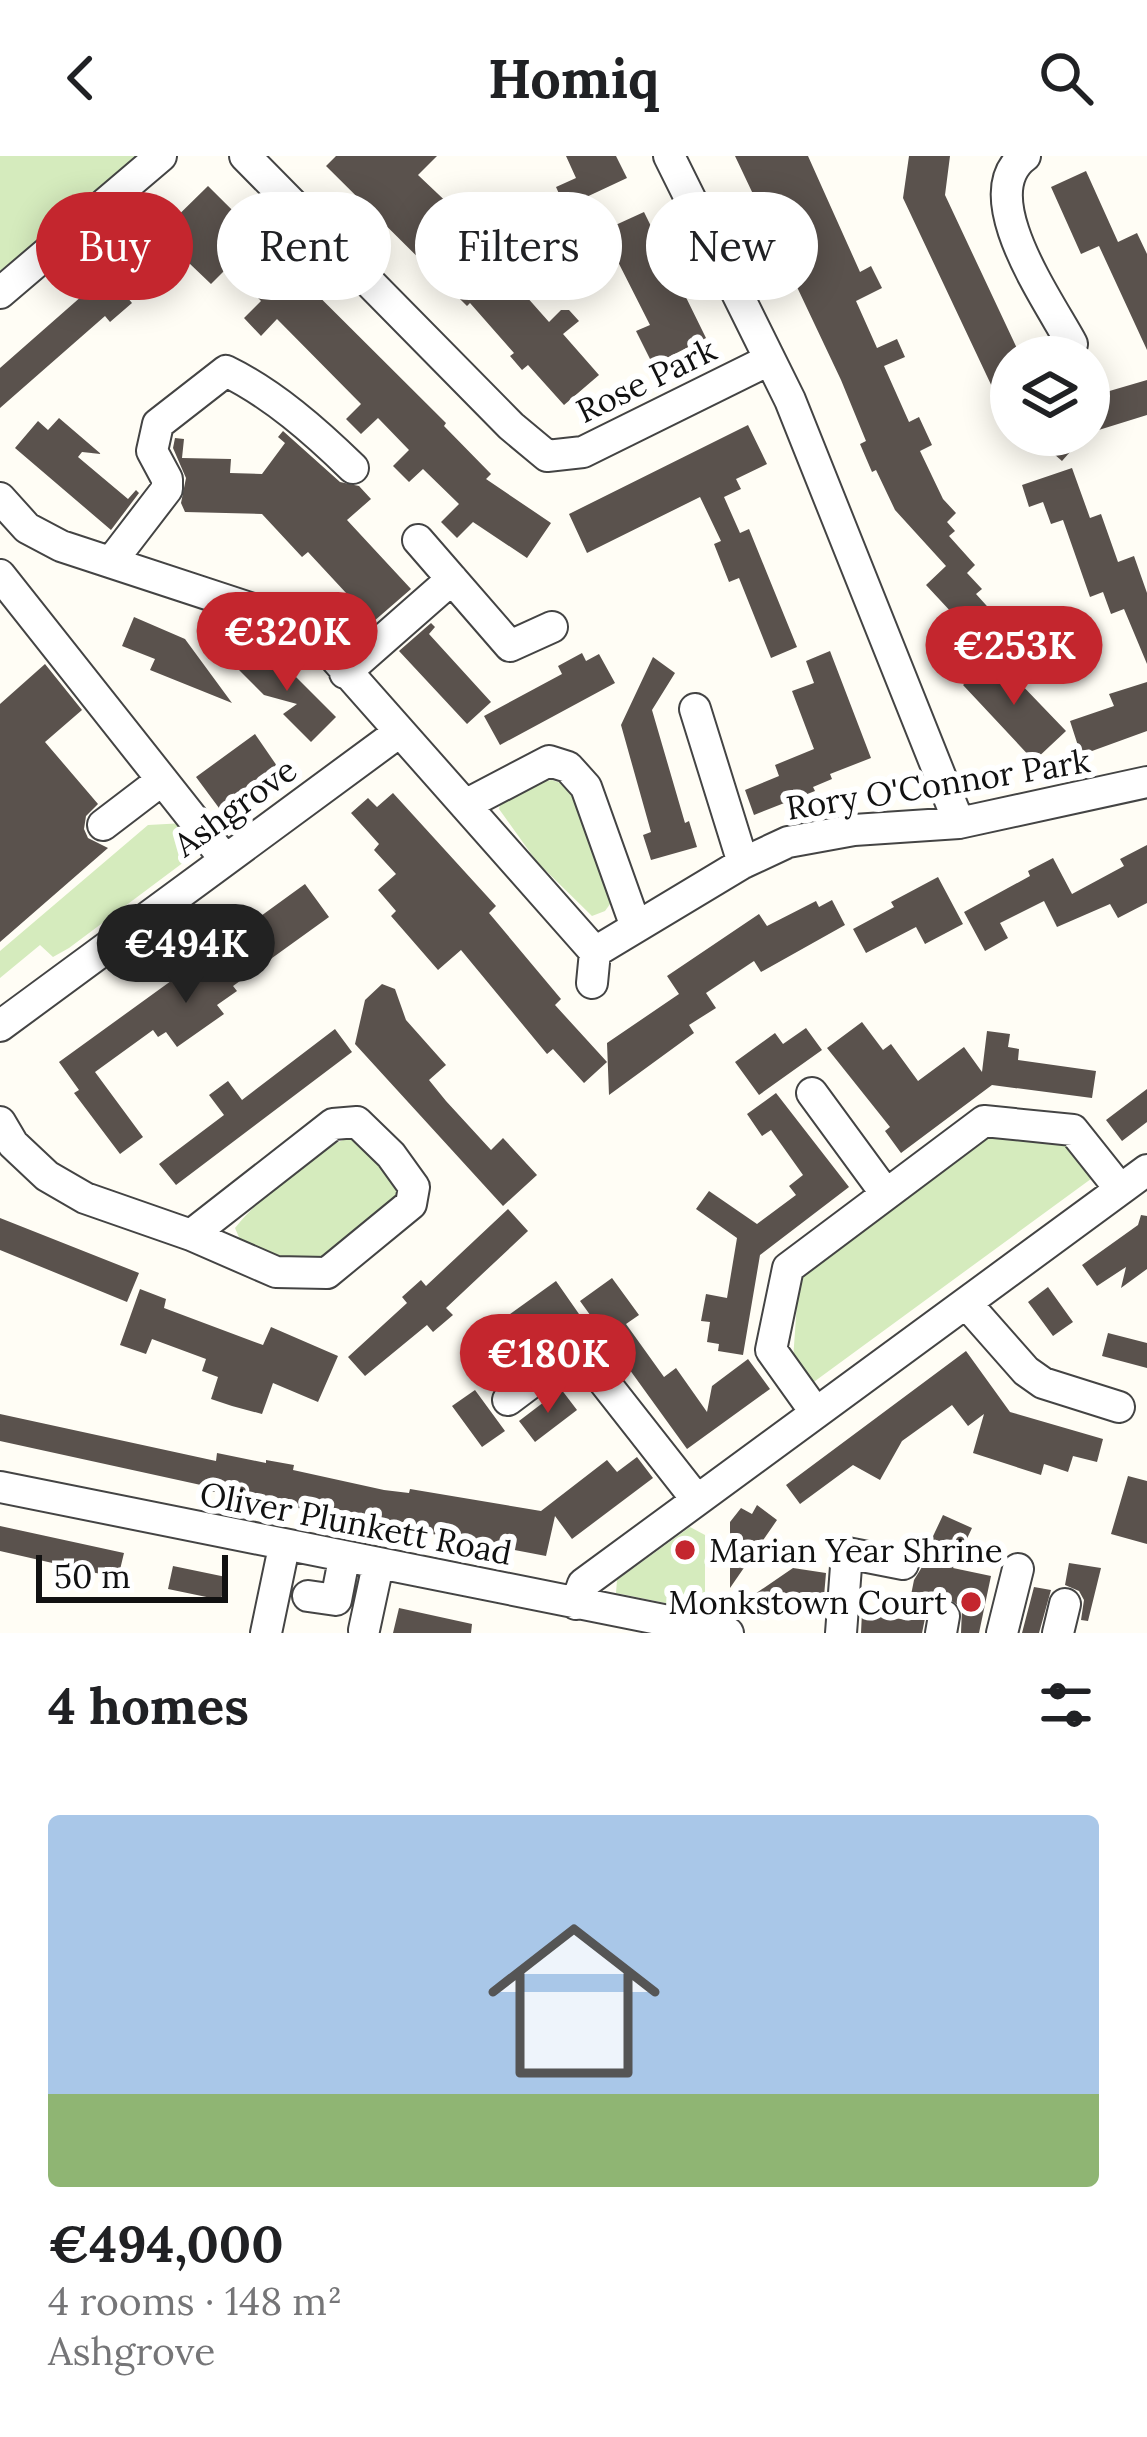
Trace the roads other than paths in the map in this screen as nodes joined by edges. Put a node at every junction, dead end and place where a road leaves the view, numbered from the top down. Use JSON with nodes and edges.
{"nodes":[{"id":1,"x":161,"y":156,"type":"edge"},
{"id":2,"x":245,"y":156,"type":"edge"},
{"id":3,"x":669,"y":156,"type":"edge"},
{"id":4,"x":1025,"y":156,"type":"edge"},
{"id":5,"x":0,"y":293,"type":"edge"},
{"id":6,"x":1068,"y":336,"type":"edge"},
{"id":7,"x":769,"y":360,"type":"junction"},
{"id":8,"x":353,"y":468,"type":"dead end"},
{"id":9,"x":0,"y":497,"type":"edge"},
{"id":10,"x":418,"y":540,"type":"dead end"},
{"id":11,"x":111,"y":562,"type":"junction"},
{"id":12,"x":0,"y":574,"type":"edge"},
{"id":13,"x":452,"y":579,"type":"junction"},
{"id":14,"x":552,"y":627,"type":"dead end"},
{"id":15,"x":346,"y":673,"type":"junction"},
{"id":16,"x":695,"y":709,"type":"dead end"},
{"id":17,"x":398,"y":733,"type":"junction"},
{"id":18,"x":162,"y":780,"type":"junction"},
{"id":19,"x":1147,"y":782,"type":"edge"},
{"id":20,"x":465,"y":805,"type":"junction"},
{"id":21,"x":959,"y":824,"type":"junction"},
{"id":22,"x":104,"y":825,"type":"dead end"},
{"id":23,"x":224,"y":858,"type":"junction"},
{"id":24,"x":743,"y":863,"type":"junction"},
{"id":25,"x":636,"y":927,"type":"junction"},
{"id":26,"x":0,"y":1026,"type":"edge"},
{"id":27,"x":812,"y":1094,"type":"dead end"},
{"id":28,"x":0,"y":1122,"type":"edge"},
{"id":29,"x":1147,"y":1170,"type":"edge"},
{"id":30,"x":1120,"y":1189,"type":"junction"},
{"id":31,"x":886,"y":1194,"type":"junction"},
{"id":32,"x":191,"y":1235,"type":"junction"},
{"id":33,"x":966,"y":1303,"type":"junction"},
{"id":34,"x":508,"y":1400,"type":"dead end"},
{"id":35,"x":1119,"y":1407,"type":"dead end"},
{"id":36,"x":816,"y":1413,"type":"junction"},
{"id":37,"x":0,"y":1486,"type":"edge"},
{"id":38,"x":697,"y":1500,"type":"junction"},
{"id":39,"x":284,"y":1546,"type":"junction"},
{"id":40,"x":344,"y":1558,"type":"junction"},
{"id":41,"x":903,"y":1564,"type":"dead end"},
{"id":42,"x":377,"y":1565,"type":"junction"},
{"id":43,"x":1018,"y":1569,"type":"dead end"},
{"id":44,"x":308,"y":1596,"type":"dead end"},
{"id":45,"x":576,"y":1604,"type":"junction"},
{"id":46,"x":364,"y":1630,"type":"edge"},
{"id":47,"x":714,"y":1630,"type":"edge"},
{"id":48,"x":266,"y":1633,"type":"edge"},
{"id":49,"x":841,"y":1633,"type":"edge"},
{"id":50,"x":1002,"y":1633,"type":"edge"}],
"edges":[{"from":1,"to":5,"type":"street"},
{"from":2,"to":7,"type":"street","name":"Rose Park"},
{"from":3,"to":7,"type":"street","name":"Rose Park"},
{"from":4,"to":6,"type":"street"},
{"from":7,"to":21,"type":"street","name":"Rose Park"},
{"from":8,"to":11,"type":"street"},
{"from":9,"to":11,"type":"street"},
{"from":10,"to":13,"type":"street"},
{"from":11,"to":15,"type":"street"},
{"from":12,"to":18,"type":"street"},
{"from":13,"to":14,"type":"street"},
{"from":13,"to":15,"type":"street"},
{"from":15,"to":17,"type":"street"},
{"from":16,"to":24,"type":"street"},
{"from":17,"to":20,"type":"street"},
{"from":17,"to":23,"type":"street","name":"Ashgrove"},
{"from":18,"to":22,"type":"street"},
{"from":18,"to":23,"type":"street"},
{"from":19,"to":21,"type":"street","name":"Rory O'Connor Park"},
{"from":20,"to":25,"type":"street","name":"Rory O'Connor Park"},
{"from":20,"to":25,"type":"street"},
{"from":21,"to":24,"type":"street","name":"Rory O'Connor Park"},
{"from":23,"to":26,"type":"street","name":"Ashgrove"},
{"from":24,"to":25,"type":"street","name":"Rory O'Connor Park"},
{"from":27,"to":31,"type":"street"},
{"from":28,"to":32,"type":"street"},
{"from":29,"to":30,"type":"street"},
{"from":30,"to":31,"type":"street"},
{"from":30,"to":33,"type":"street"},
{"from":31,"to":36,"type":"street"},
{"from":32,"to":32,"type":"street"},
{"from":33,"to":35,"type":"street"},
{"from":33,"to":36,"type":"street"},
{"from":34,"to":38,"type":"street"},
{"from":36,"to":38,"type":"street"},
{"from":37,"to":39,"type":"street","name":"Oliver Plunkett Road"},
{"from":38,"to":45,"type":"street"},
{"from":39,"to":40,"type":"street","name":"Oliver Plunkett Road"},
{"from":39,"to":48,"type":"street"},
{"from":40,"to":42,"type":"street","name":"Oliver Plunkett Road"},
{"from":40,"to":44,"type":"street"},
{"from":41,"to":49,"type":"street"},
{"from":42,"to":45,"type":"street","name":"Oliver Plunkett Road"},
{"from":42,"to":46,"type":"street"},
{"from":43,"to":50,"type":"street"},
{"from":45,"to":47,"type":"street","name":"Oliver Plunkett Road"}]}
